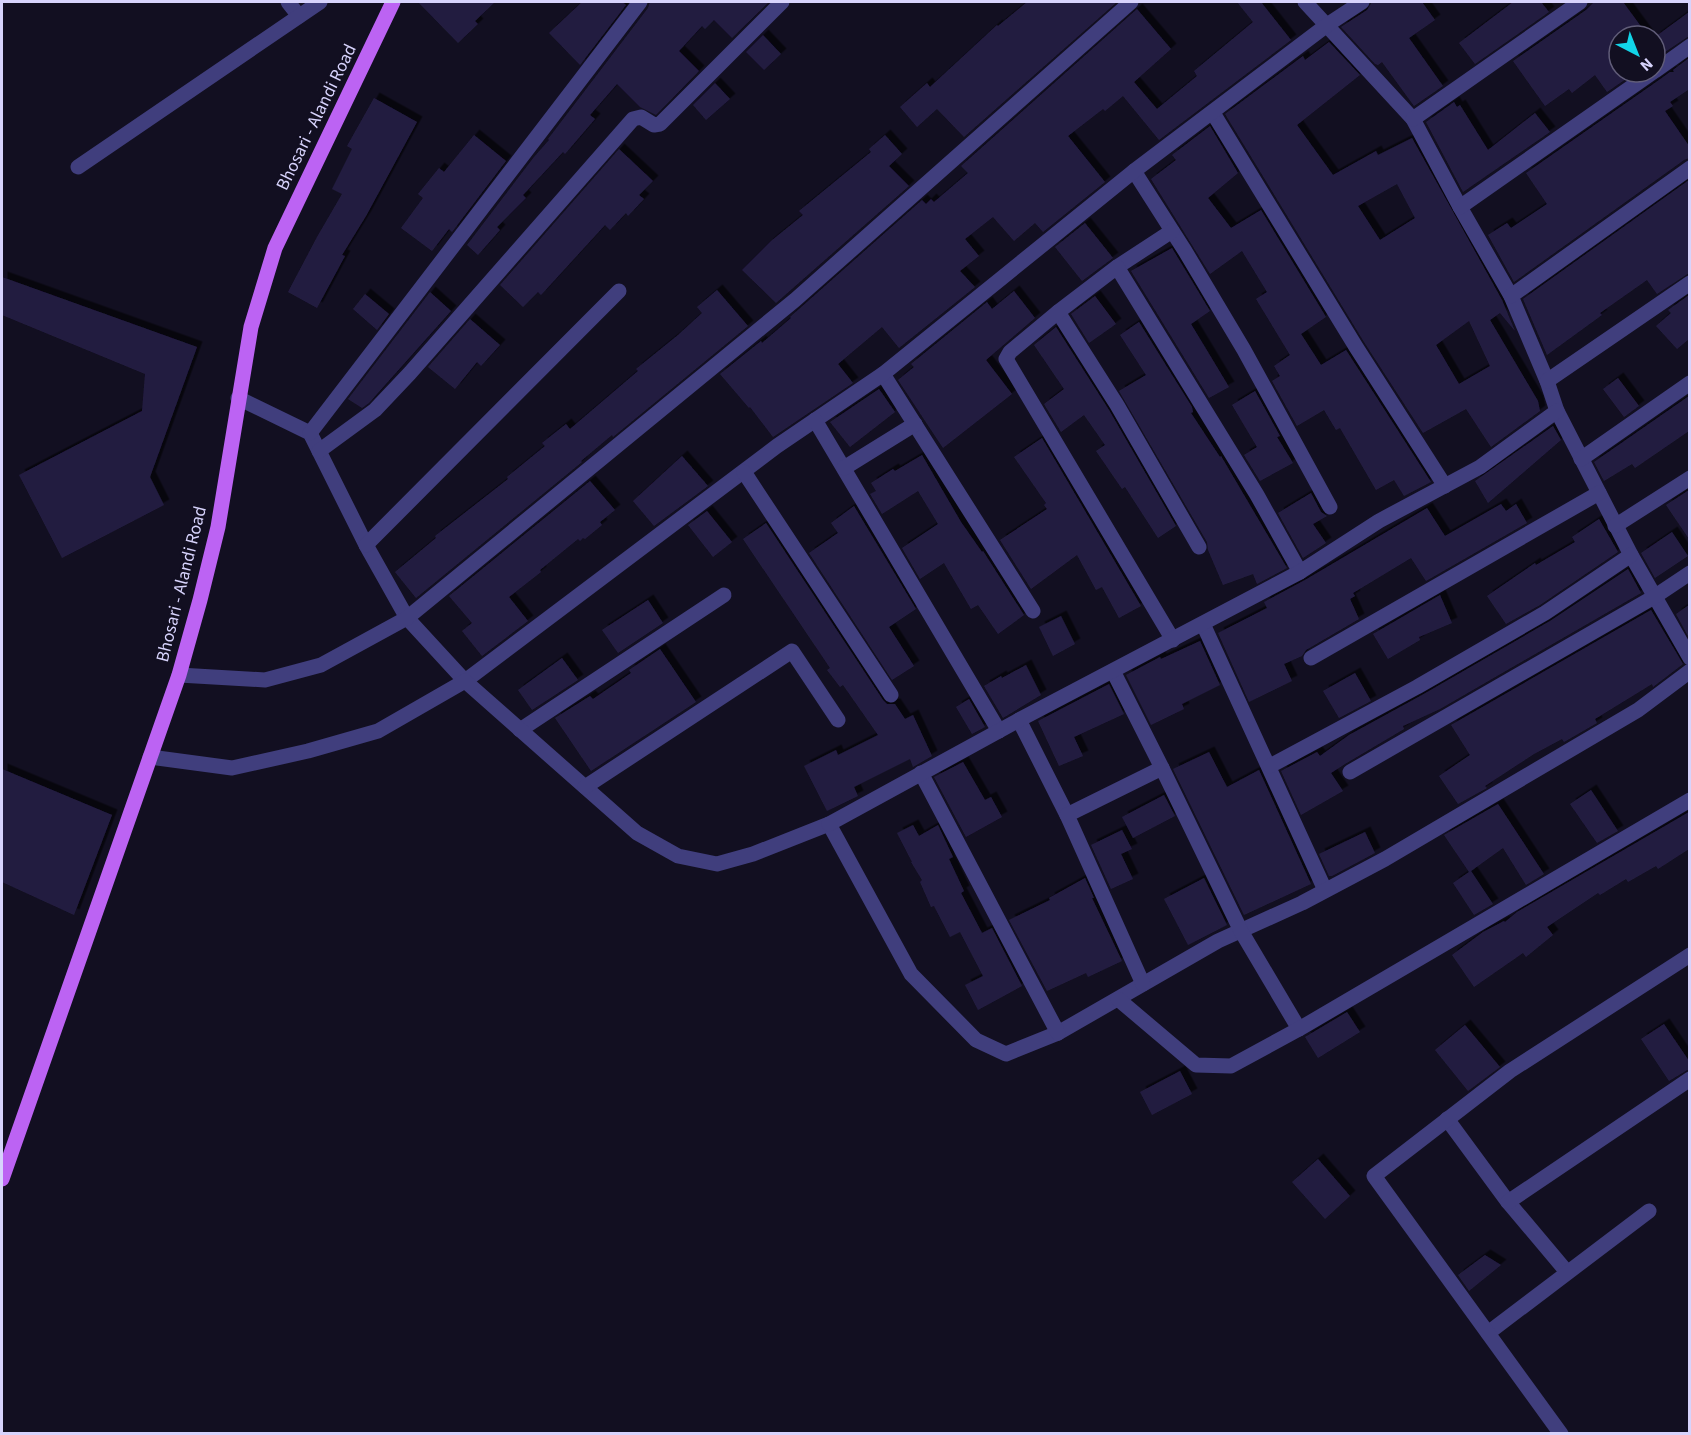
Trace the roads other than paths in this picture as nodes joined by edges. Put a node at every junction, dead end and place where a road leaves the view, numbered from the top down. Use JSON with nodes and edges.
{"nodes":[{"id":1,"x":288,"y":2,"type":"edge"},
{"id":2,"x":320,"y":2,"type":"edge"},
{"id":3,"x":393,"y":2,"type":"edge"},
{"id":4,"x":640,"y":2,"type":"edge"},
{"id":5,"x":782,"y":2,"type":"edge"},
{"id":6,"x":1131,"y":2,"type":"edge"},
{"id":7,"x":1305,"y":2,"type":"edge"},
{"id":8,"x":1362,"y":2,"type":"edge"},
{"id":9,"x":1580,"y":2,"type":"edge"},
{"id":10,"x":299,"y":16,"type":"junction"},
{"id":11,"x":1328,"y":25,"type":"junction"},
{"id":12,"x":1689,"y":46,"type":"edge"},
{"id":13,"x":1667,"y":62,"type":"edge"},
{"id":14,"x":1635,"y":84,"type":"edge"},
{"id":15,"x":1213,"y":113,"type":"junction"},
{"id":16,"x":1413,"y":119,"type":"junction"},
{"id":17,"x":78,"y":167,"type":"dead end"},
{"id":18,"x":1689,"y":168,"type":"edge"},
{"id":19,"x":1134,"y":171,"type":"junction"},
{"id":20,"x":1460,"y":207,"type":"junction"},
{"id":21,"x":1172,"y":231,"type":"junction"},
{"id":22,"x":1117,"y":267,"type":"junction"},
{"id":23,"x":1689,"y":283,"type":"edge"},
{"id":24,"x":619,"y":291,"type":"dead end"},
{"id":25,"x":1511,"y":296,"type":"junction"},
{"id":26,"x":1058,"y":312,"type":"junction"},
{"id":27,"x":884,"y":374,"type":"junction"},
{"id":28,"x":1547,"y":381,"type":"junction"},
{"id":29,"x":1689,"y":382,"type":"edge"},
{"id":30,"x":238,"y":398,"type":"junction"},
{"id":31,"x":1557,"y":411,"type":"junction"},
{"id":32,"x":815,"y":420,"type":"junction"},
{"id":33,"x":915,"y":424,"type":"junction"},
{"id":34,"x":310,"y":434,"type":"junction"},
{"id":35,"x":319,"y":451,"type":"junction"},
{"id":36,"x":1581,"y":459,"type":"junction"},
{"id":37,"x":844,"y":468,"type":"junction"},
{"id":38,"x":744,"y":472,"type":"junction"},
{"id":39,"x":1689,"y":478,"type":"edge"},
{"id":40,"x":1445,"y":486,"type":"junction"},
{"id":41,"x":1599,"y":493,"type":"junction"},
{"id":42,"x":1330,"y":507,"type":"dead end"},
{"id":43,"x":1615,"y":526,"type":"junction"},
{"id":44,"x":366,"y":545,"type":"junction"},
{"id":45,"x":1199,"y":547,"type":"dead end"},
{"id":46,"x":1630,"y":555,"type":"junction"},
{"id":47,"x":1299,"y":572,"type":"junction"},
{"id":48,"x":1689,"y":573,"type":"edge"},
{"id":49,"x":724,"y":595,"type":"dead end"},
{"id":50,"x":1654,"y":597,"type":"junction"},
{"id":51,"x":1033,"y":611,"type":"dead end"},
{"id":52,"x":407,"y":618,"type":"junction"},
{"id":53,"x":1203,"y":624,"type":"junction"},
{"id":54,"x":1173,"y":640,"type":"junction"},
{"id":55,"x":1311,"y":658,"type":"dead end"},
{"id":56,"x":1689,"y":658,"type":"edge"},
{"id":57,"x":1113,"y":671,"type":"junction"},
{"id":58,"x":1689,"y":671,"type":"edge"},
{"id":59,"x":179,"y":675,"type":"junction"},
{"id":60,"x":465,"y":681,"type":"junction"},
{"id":61,"x":891,"y":695,"type":"dead end"},
{"id":62,"x":838,"y":720,"type":"dead end"},
{"id":63,"x":1019,"y":720,"type":"junction"},
{"id":64,"x":520,"y":730,"type":"junction"},
{"id":65,"x":999,"y":731,"type":"junction"},
{"id":66,"x":150,"y":757,"type":"junction"},
{"id":67,"x":1269,"y":766,"type":"junction"},
{"id":68,"x":1162,"y":768,"type":"junction"},
{"id":69,"x":1350,"y":772,"type":"dead end"},
{"id":70,"x":921,"y":773,"type":"junction"},
{"id":71,"x":585,"y":788,"type":"junction"},
{"id":72,"x":1689,"y":800,"type":"edge"},
{"id":73,"x":1067,"y":815,"type":"junction"},
{"id":74,"x":829,"y":824,"type":"junction"},
{"id":75,"x":1325,"y":890,"type":"junction"},
{"id":76,"x":1241,"y":931,"type":"junction"},
{"id":77,"x":1689,"y":955,"type":"edge"},
{"id":78,"x":1143,"y":984,"type":"junction"},
{"id":79,"x":1118,"y":999,"type":"junction"},
{"id":80,"x":1299,"y":1029,"type":"junction"},
{"id":81,"x":1058,"y":1033,"type":"junction"},
{"id":82,"x":1689,"y":1079,"type":"edge"},
{"id":83,"x":1447,"y":1119,"type":"junction"},
{"id":84,"x":2,"y":1179,"type":"edge"},
{"id":85,"x":1508,"y":1202,"type":"junction"},
{"id":86,"x":1649,"y":1211,"type":"dead end"},
{"id":87,"x":1567,"y":1272,"type":"junction"},
{"id":88,"x":1488,"y":1333,"type":"junction"},
{"id":89,"x":1561,"y":1434,"type":"edge"}],
"edges":[{"from":1,"to":10,"type":"street"},
{"from":2,"to":10,"type":"street"},
{"from":3,"to":30,"type":"main road","name":"Bhosari - Alandi Road"},
{"from":4,"to":34,"type":"street"},
{"from":5,"to":35,"type":"street"},
{"from":6,"to":52,"type":"street"},
{"from":7,"to":11,"type":"street"},
{"from":8,"to":11,"type":"street"},
{"from":9,"to":16,"type":"street"},
{"from":10,"to":17,"type":"street"},
{"from":11,"to":15,"type":"street"},
{"from":11,"to":16,"type":"street"},
{"from":12,"to":13,"type":"street"},
{"from":14,"to":20,"type":"street"},
{"from":15,"to":19,"type":"street"},
{"from":15,"to":40,"type":"street"},
{"from":16,"to":20,"type":"street"},
{"from":18,"to":25,"type":"street"},
{"from":19,"to":21,"type":"street"},
{"from":19,"to":27,"type":"street"},
{"from":20,"to":25,"type":"street"},
{"from":21,"to":22,"type":"street"},
{"from":21,"to":42,"type":"street"},
{"from":22,"to":26,"type":"street"},
{"from":22,"to":47,"type":"street"},
{"from":23,"to":28,"type":"street"},
{"from":24,"to":44,"type":"street"},
{"from":25,"to":28,"type":"street"},
{"from":26,"to":45,"type":"street"},
{"from":26,"to":54,"type":"street"},
{"from":27,"to":32,"type":"street"},
{"from":27,"to":33,"type":"street"},
{"from":28,"to":31,"type":"street"},
{"from":29,"to":36,"type":"street"},
{"from":30,"to":34,"type":"street"},
{"from":30,"to":59,"type":"main road","name":"Bhosari - Alandi Road"},
{"from":31,"to":36,"type":"street"},
{"from":31,"to":40,"type":"street"},
{"from":32,"to":37,"type":"street"},
{"from":32,"to":38,"type":"street"},
{"from":33,"to":37,"type":"street"},
{"from":33,"to":51,"type":"street"},
{"from":34,"to":35,"type":"street"},
{"from":35,"to":44,"type":"street"},
{"from":36,"to":41,"type":"street"},
{"from":37,"to":65,"type":"street"},
{"from":38,"to":60,"type":"street"},
{"from":38,"to":61,"type":"street"},
{"from":39,"to":43,"type":"street"},
{"from":40,"to":47,"type":"street"},
{"from":41,"to":43,"type":"street"},
{"from":41,"to":55,"type":"street"},
{"from":43,"to":46,"type":"street"},
{"from":44,"to":52,"type":"street"},
{"from":46,"to":50,"type":"street"},
{"from":46,"to":67,"type":"street"},
{"from":47,"to":53,"type":"street"},
{"from":48,"to":50,"type":"street"},
{"from":49,"to":64,"type":"street"},
{"from":50,"to":56,"type":"street"},
{"from":50,"to":69,"type":"street"},
{"from":52,"to":59,"type":"street"},
{"from":52,"to":60,"type":"street"},
{"from":53,"to":54,"type":"street"},
{"from":53,"to":67,"type":"street"},
{"from":54,"to":57,"type":"street"},
{"from":57,"to":63,"type":"street"},
{"from":57,"to":68,"type":"street"},
{"from":58,"to":75,"type":"street"},
{"from":59,"to":66,"type":"main road","name":"Bhosari - Alandi Road"},
{"from":60,"to":64,"type":"street"},
{"from":60,"to":66,"type":"street"},
{"from":62,"to":71,"type":"street"},
{"from":63,"to":65,"type":"street"},
{"from":63,"to":73,"type":"street"},
{"from":64,"to":71,"type":"street"},
{"from":65,"to":70,"type":"street"},
{"from":66,"to":84,"type":"main road","name":"Bhosari - Alandi Road"},
{"from":67,"to":75,"type":"street"},
{"from":68,"to":73,"type":"street"},
{"from":68,"to":76,"type":"street"},
{"from":70,"to":74,"type":"street"},
{"from":70,"to":81,"type":"street"},
{"from":71,"to":74,"type":"street"},
{"from":72,"to":80,"type":"street"},
{"from":73,"to":78,"type":"street"},
{"from":74,"to":81,"type":"street"},
{"from":75,"to":76,"type":"street"},
{"from":76,"to":78,"type":"street"},
{"from":76,"to":80,"type":"street"},
{"from":77,"to":83,"type":"street"},
{"from":78,"to":79,"type":"street"},
{"from":79,"to":80,"type":"street"},
{"from":79,"to":81,"type":"street"},
{"from":82,"to":85,"type":"street"},
{"from":83,"to":85,"type":"street"},
{"from":83,"to":88,"type":"street"},
{"from":85,"to":87,"type":"street"},
{"from":86,"to":87,"type":"street"},
{"from":87,"to":88,"type":"street"},
{"from":88,"to":89,"type":"street"}]}
